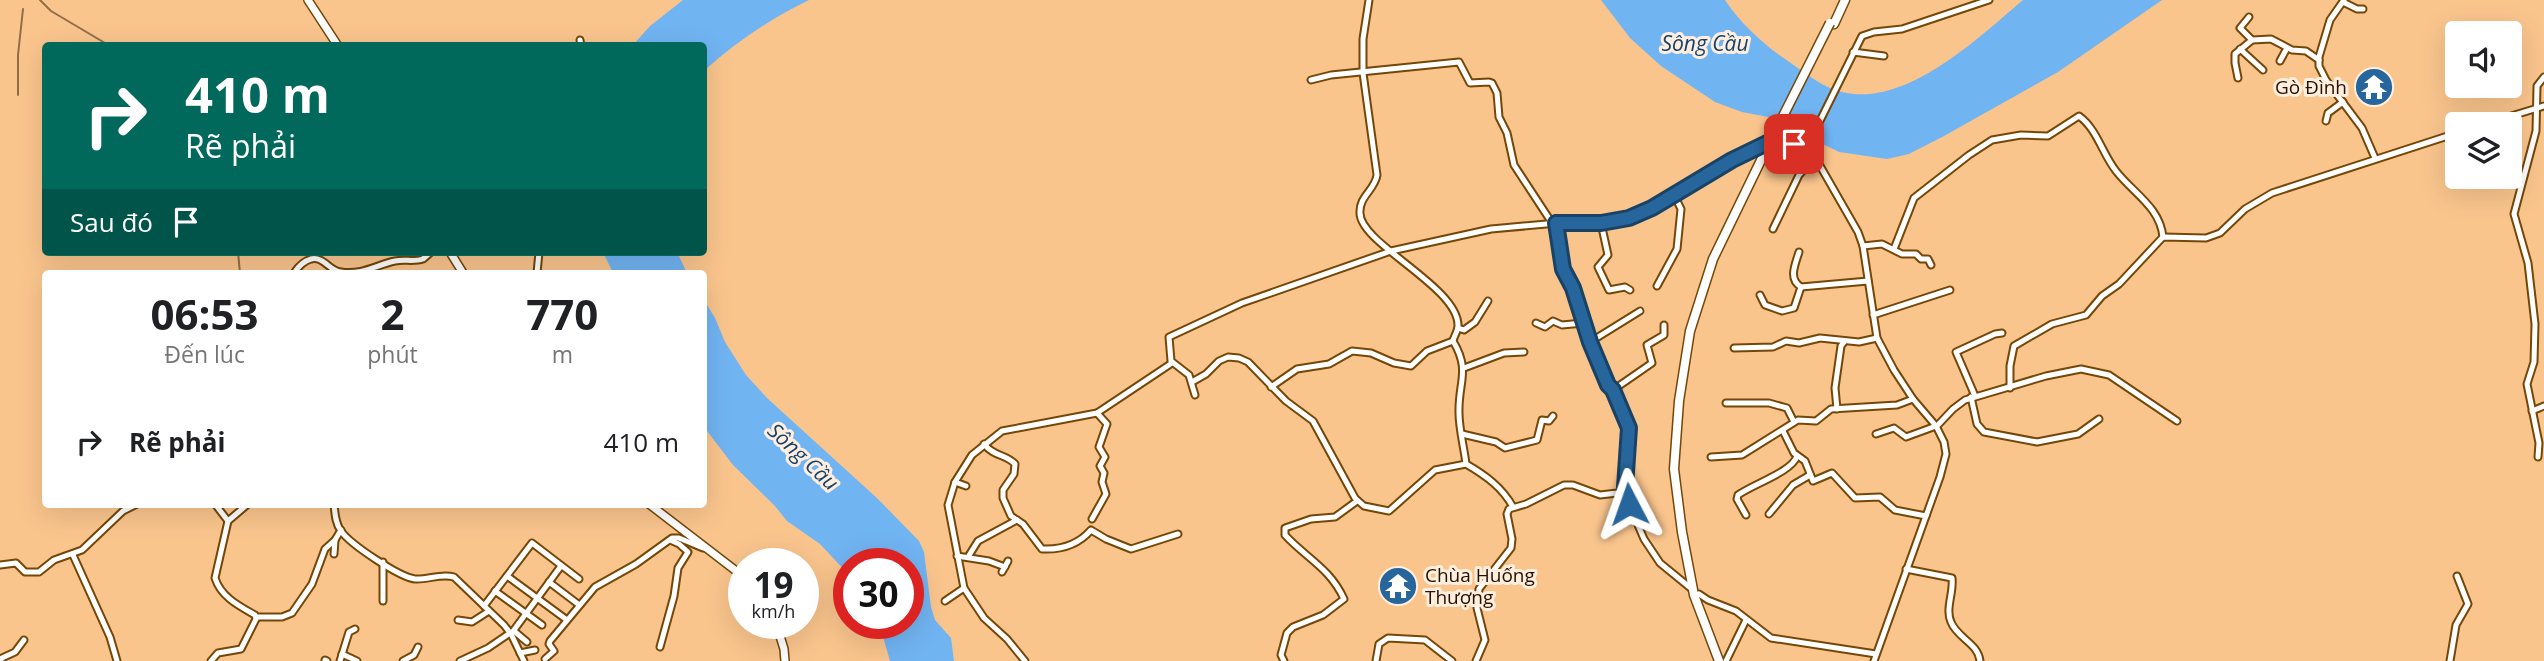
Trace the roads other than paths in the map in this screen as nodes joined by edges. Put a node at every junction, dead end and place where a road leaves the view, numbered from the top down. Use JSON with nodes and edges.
{"nodes":[{"id":1,"x":308,"y":0,"type":"edge"},
{"id":2,"x":1369,"y":0,"type":"edge"},
{"id":3,"x":1843,"y":0,"type":"edge"},
{"id":4,"x":1989,"y":0,"type":"edge"},
{"id":5,"x":2343,"y":1,"type":"edge"},
{"id":6,"x":2364,"y":9,"type":"dead end"},
{"id":7,"x":2249,"y":17,"type":"dead end"},
{"id":8,"x":2252,"y":40,"type":"junction"},
{"id":9,"x":335,"y":42,"type":"edge"},
{"id":10,"x":2287,"y":48,"type":"junction"},
{"id":11,"x":2240,"y":49,"type":"junction"},
{"id":12,"x":1853,"y":52,"type":"junction"},
{"id":13,"x":1884,"y":56,"type":"dead end"},
{"id":14,"x":2319,"y":60,"type":"junction"},
{"id":15,"x":2280,"y":61,"type":"dead end"},
{"id":16,"x":2263,"y":70,"type":"dead end"},
{"id":17,"x":1363,"y":73,"type":"junction"},
{"id":18,"x":2544,"y":77,"type":"edge"},
{"id":19,"x":2238,"y":78,"type":"dead end"},
{"id":20,"x":1311,"y":80,"type":"dead end"},
{"id":21,"x":2343,"y":102,"type":"junction"},
{"id":22,"x":2544,"y":106,"type":"edge"},
{"id":23,"x":2536,"y":109,"type":"junction"},
{"id":24,"x":2522,"y":113,"type":"edge"},
{"id":25,"x":2326,"y":121,"type":"dead end"},
{"id":26,"x":2445,"y":137,"type":"edge"},
{"id":27,"x":1807,"y":146,"type":"junction"},
{"id":28,"x":1815,"y":157,"type":"junction"},
{"id":29,"x":2375,"y":158,"type":"junction"},
{"id":30,"x":1674,"y":195,"type":"junction"},
{"id":31,"x":1554,"y":223,"type":"junction"},
{"id":32,"x":1601,"y":223,"type":"junction"},
{"id":33,"x":1773,"y":229,"type":"dead end"},
{"id":34,"x":2163,"y":237,"type":"junction"},
{"id":35,"x":1863,"y":246,"type":"junction"},
{"id":36,"x":1894,"y":249,"type":"junction"},
{"id":37,"x":1391,"y":251,"type":"junction"},
{"id":38,"x":1799,"y":252,"type":"dead end"},
{"id":39,"x":427,"y":256,"type":"edge"},
{"id":40,"x":1931,"y":265,"type":"dead end"},
{"id":41,"x":296,"y":270,"type":"edge"},
{"id":42,"x":334,"y":270,"type":"edge"},
{"id":43,"x":370,"y":270,"type":"edge"},
{"id":44,"x":1868,"y":281,"type":"junction"},
{"id":45,"x":1657,"y":286,"type":"dead end"},
{"id":46,"x":1801,"y":287,"type":"junction"},
{"id":47,"x":1630,"y":290,"type":"dead end"},
{"id":48,"x":1950,"y":290,"type":"dead end"},
{"id":49,"x":1760,"y":295,"type":"dead end"},
{"id":50,"x":1488,"y":301,"type":"dead end"},
{"id":51,"x":1640,"y":311,"type":"dead end"},
{"id":52,"x":1873,"y":315,"type":"junction"},
{"id":53,"x":1536,"y":323,"type":"dead end"},
{"id":54,"x":1583,"y":323,"type":"junction"},
{"id":55,"x":1664,"y":325,"type":"dead end"},
{"id":56,"x":1458,"y":328,"type":"junction"},
{"id":57,"x":2002,"y":334,"type":"dead end"},
{"id":58,"x":1877,"y":338,"type":"junction"},
{"id":59,"x":1453,"y":341,"type":"junction"},
{"id":60,"x":1590,"y":342,"type":"junction"},
{"id":61,"x":1844,"y":342,"type":"junction"},
{"id":62,"x":1734,"y":348,"type":"dead end"},
{"id":63,"x":1524,"y":352,"type":"dead end"},
{"id":64,"x":1172,"y":363,"type":"junction"},
{"id":65,"x":1464,"y":368,"type":"junction"},
{"id":66,"x":1192,"y":382,"type":"junction"},
{"id":67,"x":1271,"y":387,"type":"junction"},
{"id":68,"x":2010,"y":388,"type":"junction"},
{"id":69,"x":1613,"y":390,"type":"junction"},
{"id":70,"x":1195,"y":395,"type":"dead end"},
{"id":71,"x":1973,"y":397,"type":"junction"},
{"id":72,"x":1913,"y":399,"type":"junction"},
{"id":73,"x":1726,"y":403,"type":"dead end"},
{"id":74,"x":2544,"y":406,"type":"edge"},
{"id":75,"x":1837,"y":409,"type":"junction"},
{"id":76,"x":2532,"y":411,"type":"junction"},
{"id":77,"x":1097,"y":413,"type":"junction"},
{"id":78,"x":1553,"y":416,"type":"dead end"},
{"id":79,"x":2099,"y":419,"type":"dead end"},
{"id":80,"x":2178,"y":421,"type":"dead end"},
{"id":81,"x":1794,"y":422,"type":"junction"},
{"id":82,"x":1936,"y":426,"type":"junction"},
{"id":83,"x":1783,"y":431,"type":"junction"},
{"id":84,"x":1462,"y":434,"type":"junction"},
{"id":85,"x":1876,"y":435,"type":"dead end"},
{"id":86,"x":984,"y":444,"type":"junction"},
{"id":87,"x":1797,"y":456,"type":"junction"},
{"id":88,"x":1711,"y":457,"type":"dead end"},
{"id":89,"x":2538,"y":457,"type":"dead end"},
{"id":90,"x":1466,"y":464,"type":"junction"},
{"id":91,"x":1810,"y":475,"type":"junction"},
{"id":92,"x":955,"y":482,"type":"junction"},
{"id":93,"x":966,"y":486,"type":"dead end"},
{"id":94,"x":1626,"y":492,"type":"junction"},
{"id":95,"x":1357,"y":501,"type":"junction"},
{"id":96,"x":1513,"y":507,"type":"junction"},
{"id":97,"x":129,"y":508,"type":"edge"},
{"id":98,"x":218,"y":508,"type":"edge"},
{"id":99,"x":243,"y":508,"type":"edge"},
{"id":100,"x":334,"y":508,"type":"edge"},
{"id":101,"x":654,"y":508,"type":"edge"},
{"id":102,"x":1769,"y":514,"type":"dead end"},
{"id":103,"x":1746,"y":515,"type":"dead end"},
{"id":104,"x":1926,"y":516,"type":"junction"},
{"id":105,"x":1092,"y":519,"type":"dead end"},
{"id":106,"x":1017,"y":520,"type":"junction"},
{"id":107,"x":228,"y":521,"type":"junction"},
{"id":108,"x":341,"y":530,"type":"junction"},
{"id":109,"x":1178,"y":534,"type":"dead end"},
{"id":110,"x":335,"y":540,"type":"junction"},
{"id":111,"x":670,"y":540,"type":"junction"},
{"id":112,"x":712,"y":552,"type":"junction"},
{"id":113,"x":334,"y":554,"type":"dead end"},
{"id":114,"x":73,"y":555,"type":"junction"},
{"id":115,"x":957,"y":556,"type":"junction"},
{"id":116,"x":968,"y":557,"type":"junction"},
{"id":117,"x":383,"y":562,"type":"junction"},
{"id":118,"x":728,"y":564,"type":"edge"},
{"id":119,"x":0,"y":565,"type":"edge"},
{"id":120,"x":561,"y":566,"type":"junction"},
{"id":121,"x":1005,"y":567,"type":"dead end"},
{"id":122,"x":1906,"y":569,"type":"junction"},
{"id":123,"x":507,"y":576,"type":"junction"},
{"id":124,"x":2457,"y":576,"type":"dead end"},
{"id":125,"x":579,"y":579,"type":"dead end"},
{"id":126,"x":549,"y":582,"type":"junction"},
{"id":127,"x":964,"y":588,"type":"junction"},
{"id":128,"x":495,"y":591,"type":"junction"},
{"id":129,"x":1696,"y":593,"type":"junction"},
{"id":130,"x":537,"y":598,"type":"junction"},
{"id":131,"x":383,"y":601,"type":"dead end"},
{"id":132,"x":945,"y":601,"type":"dead end"},
{"id":133,"x":578,"y":604,"type":"junction"},
{"id":134,"x":484,"y":606,"type":"junction"},
{"id":135,"x":489,"y":611,"type":"junction"},
{"id":136,"x":526,"y":614,"type":"junction"},
{"id":137,"x":256,"y":617,"type":"junction"},
{"id":138,"x":458,"y":620,"type":"dead end"},
{"id":139,"x":567,"y":620,"type":"junction"},
{"id":140,"x":1746,"y":620,"type":"junction"},
{"id":141,"x":542,"y":625,"type":"dead end"},
{"id":142,"x":355,"y":629,"type":"dead end"},
{"id":143,"x":512,"y":633,"type":"junction"},
{"id":144,"x":780,"y":639,"type":"edge"},
{"id":145,"x":24,"y":640,"type":"dead end"},
{"id":146,"x":527,"y":642,"type":"dead end"},
{"id":147,"x":418,"y":647,"type":"dead end"},
{"id":148,"x":660,"y":647,"type":"dead end"},
{"id":149,"x":535,"y":650,"type":"dead end"},
{"id":150,"x":520,"y":653,"type":"junction"},
{"id":151,"x":1876,"y":654,"type":"junction"},
{"id":152,"x":341,"y":658,"type":"edge"},
{"id":153,"x":545,"y":659,"type":"dead end"},
{"id":154,"x":0,"y":661,"type":"edge"},
{"id":155,"x":116,"y":661,"type":"edge"},
{"id":156,"x":211,"y":661,"type":"edge"},
{"id":157,"x":357,"y":661,"type":"edge"},
{"id":158,"x":403,"y":661,"type":"edge"},
{"id":159,"x":460,"y":661,"type":"edge"},
{"id":160,"x":524,"y":661,"type":"edge"},
{"id":161,"x":785,"y":661,"type":"edge"},
{"id":162,"x":1026,"y":661,"type":"edge"},
{"id":163,"x":1283,"y":661,"type":"edge"},
{"id":164,"x":1376,"y":661,"type":"edge"},
{"id":165,"x":1452,"y":661,"type":"edge"},
{"id":166,"x":1476,"y":661,"type":"edge"},
{"id":167,"x":1723,"y":661,"type":"edge"},
{"id":168,"x":1874,"y":661,"type":"edge"},
{"id":169,"x":1980,"y":661,"type":"edge"},
{"id":170,"x":2450,"y":661,"type":"edge"}],
"edges":[{"from":1,"to":9,"type":"main road"},
{"from":2,"to":17,"type":"street"},
{"from":3,"to":129,"type":"highway","bridge":true},
{"from":4,"to":12,"type":"street"},
{"from":5,"to":6,"type":"street"},
{"from":5,"to":14,"type":"street"},
{"from":7,"to":8,"type":"street"},
{"from":8,"to":10,"type":"street"},
{"from":8,"to":11,"type":"street"},
{"from":10,"to":14,"type":"street"},
{"from":10,"to":15,"type":"street"},
{"from":11,"to":16,"type":"street"},
{"from":11,"to":19,"type":"street"},
{"from":12,"to":13,"type":"street"},
{"from":12,"to":27,"type":"street"},
{"from":14,"to":21,"type":"street"},
{"from":17,"to":20,"type":"street"},
{"from":17,"to":31,"type":"street"},
{"from":17,"to":37,"type":"street"},
{"from":18,"to":23,"type":"street"},
{"from":21,"to":25,"type":"street"},
{"from":21,"to":29,"type":"street"},
{"from":22,"to":23,"type":"street"},
{"from":23,"to":24,"type":"street"},
{"from":23,"to":76,"type":"street"},
{"from":26,"to":29,"type":"street"},
{"from":27,"to":28,"type":"street"},
{"from":27,"to":30,"type":"street"},
{"from":28,"to":33,"type":"street"},
{"from":28,"to":35,"type":"street"},
{"from":29,"to":34,"type":"street"},
{"from":30,"to":32,"type":"street"},
{"from":30,"to":45,"type":"street"},
{"from":31,"to":32,"type":"street"},
{"from":31,"to":37,"type":"street"},
{"from":31,"to":54,"type":"street"},
{"from":32,"to":47,"type":"street"},
{"from":34,"to":36,"type":"street"},
{"from":34,"to":68,"type":"street"},
{"from":35,"to":36,"type":"street"},
{"from":35,"to":44,"type":"street"},
{"from":36,"to":40,"type":"street"},
{"from":37,"to":56,"type":"street"},
{"from":37,"to":64,"type":"street"},
{"from":38,"to":46,"type":"street"},
{"from":39,"to":43,"type":"street"},
{"from":41,"to":42,"type":"street"},
{"from":44,"to":46,"type":"street"},
{"from":44,"to":52,"type":"street"},
{"from":46,"to":49,"type":"street"},
{"from":48,"to":52,"type":"street"},
{"from":50,"to":56,"type":"street"},
{"from":51,"to":60,"type":"street"},
{"from":52,"to":58,"type":"street"},
{"from":53,"to":54,"type":"street"},
{"from":54,"to":60,"type":"street"},
{"from":55,"to":69,"type":"street"},
{"from":56,"to":59,"type":"street"},
{"from":57,"to":71,"type":"street"},
{"from":58,"to":61,"type":"street"},
{"from":58,"to":72,"type":"street"},
{"from":59,"to":65,"type":"street"},
{"from":59,"to":67,"type":"street"},
{"from":60,"to":69,"type":"street"},
{"from":61,"to":62,"type":"street"},
{"from":61,"to":75,"type":"street"},
{"from":63,"to":65,"type":"street"},
{"from":64,"to":66,"type":"street"},
{"from":64,"to":77,"type":"street"},
{"from":65,"to":84,"type":"street"},
{"from":66,"to":67,"type":"street"},
{"from":66,"to":70,"type":"street"},
{"from":67,"to":95,"type":"street"},
{"from":68,"to":71,"type":"street"},
{"from":68,"to":80,"type":"street"},
{"from":69,"to":94,"type":"street"},
{"from":71,"to":79,"type":"street"},
{"from":71,"to":82,"type":"street"},
{"from":72,"to":75,"type":"street"},
{"from":72,"to":82,"type":"street"},
{"from":73,"to":81,"type":"street"},
{"from":74,"to":76,"type":"street"},
{"from":75,"to":81,"type":"street"},
{"from":76,"to":89,"type":"street"},
{"from":77,"to":86,"type":"street"},
{"from":77,"to":105,"type":"street"},
{"from":78,"to":84,"type":"street"},
{"from":81,"to":83,"type":"street"},
{"from":82,"to":85,"type":"street"},
{"from":82,"to":104,"type":"street"},
{"from":83,"to":87,"type":"street"},
{"from":83,"to":88,"type":"street"},
{"from":84,"to":90,"type":"street"},
{"from":86,"to":92,"type":"street"},
{"from":86,"to":106,"type":"street"},
{"from":87,"to":91,"type":"street"},
{"from":87,"to":103,"type":"street"},
{"from":90,"to":95,"type":"street"},
{"from":90,"to":96,"type":"street"},
{"from":91,"to":102,"type":"street"},
{"from":91,"to":104,"type":"street"},
{"from":92,"to":93,"type":"street"},
{"from":92,"to":115,"type":"street"},
{"from":94,"to":96,"type":"street"},
{"from":94,"to":129,"type":"street"},
{"from":95,"to":163,"type":"street"},
{"from":96,"to":166,"type":"street"},
{"from":97,"to":114,"type":"street"},
{"from":98,"to":107,"type":"street"},
{"from":99,"to":107,"type":"street"},
{"from":100,"to":108,"type":"street"},
{"from":101,"to":112,"type":"main road"},
{"from":104,"to":122,"type":"street"},
{"from":106,"to":109,"type":"street"},
{"from":106,"to":116,"type":"street"},
{"from":107,"to":137,"type":"street"},
{"from":108,"to":110,"type":"street"},
{"from":108,"to":117,"type":"street"},
{"from":110,"to":113,"type":"street"},
{"from":110,"to":137,"type":"street"},
{"from":111,"to":112,"type":"street"},
{"from":111,"to":133,"type":"street"},
{"from":111,"to":148,"type":"street"},
{"from":112,"to":118,"type":"main road"},
{"from":114,"to":119,"type":"street"},
{"from":114,"to":155,"type":"street"},
{"from":115,"to":116,"type":"street"},
{"from":115,"to":127,"type":"street"},
{"from":116,"to":121,"type":"street"},
{"from":117,"to":131,"type":"street"},
{"from":117,"to":134,"type":"street"},
{"from":120,"to":123,"type":"street"},
{"from":120,"to":125,"type":"street"},
{"from":120,"to":126,"type":"street"},
{"from":122,"to":151,"type":"street"},
{"from":122,"to":169,"type":"street"},
{"from":123,"to":128,"type":"street"},
{"from":123,"to":130,"type":"street"},
{"from":124,"to":170,"type":"street"},
{"from":126,"to":130,"type":"street"},
{"from":126,"to":133,"type":"street"},
{"from":127,"to":132,"type":"street"},
{"from":127,"to":162,"type":"street"},
{"from":128,"to":134,"type":"street"},
{"from":128,"to":136,"type":"street"},
{"from":129,"to":140,"type":"street"},
{"from":129,"to":167,"type":"highway"},
{"from":130,"to":136,"type":"street"},
{"from":130,"to":139,"type":"street"},
{"from":133,"to":139,"type":"street"},
{"from":134,"to":135,"type":"street"},
{"from":135,"to":138,"type":"street"},
{"from":135,"to":143,"type":"street"},
{"from":136,"to":141,"type":"street"},
{"from":136,"to":143,"type":"street"},
{"from":137,"to":156,"type":"street"},
{"from":139,"to":153,"type":"street"},
{"from":140,"to":151,"type":"street"},
{"from":140,"to":167,"type":"street"},
{"from":142,"to":152,"type":"street"},
{"from":143,"to":146,"type":"street"},
{"from":143,"to":150,"type":"street"},
{"from":143,"to":159,"type":"street"},
{"from":144,"to":161,"type":"main road"},
{"from":145,"to":154,"type":"street"},
{"from":147,"to":158,"type":"street"},
{"from":149,"to":150,"type":"street"},
{"from":150,"to":160,"type":"street"},
{"from":151,"to":168,"type":"street"},
{"from":152,"to":157,"type":"street"},
{"from":164,"to":165,"type":"street"}]}
